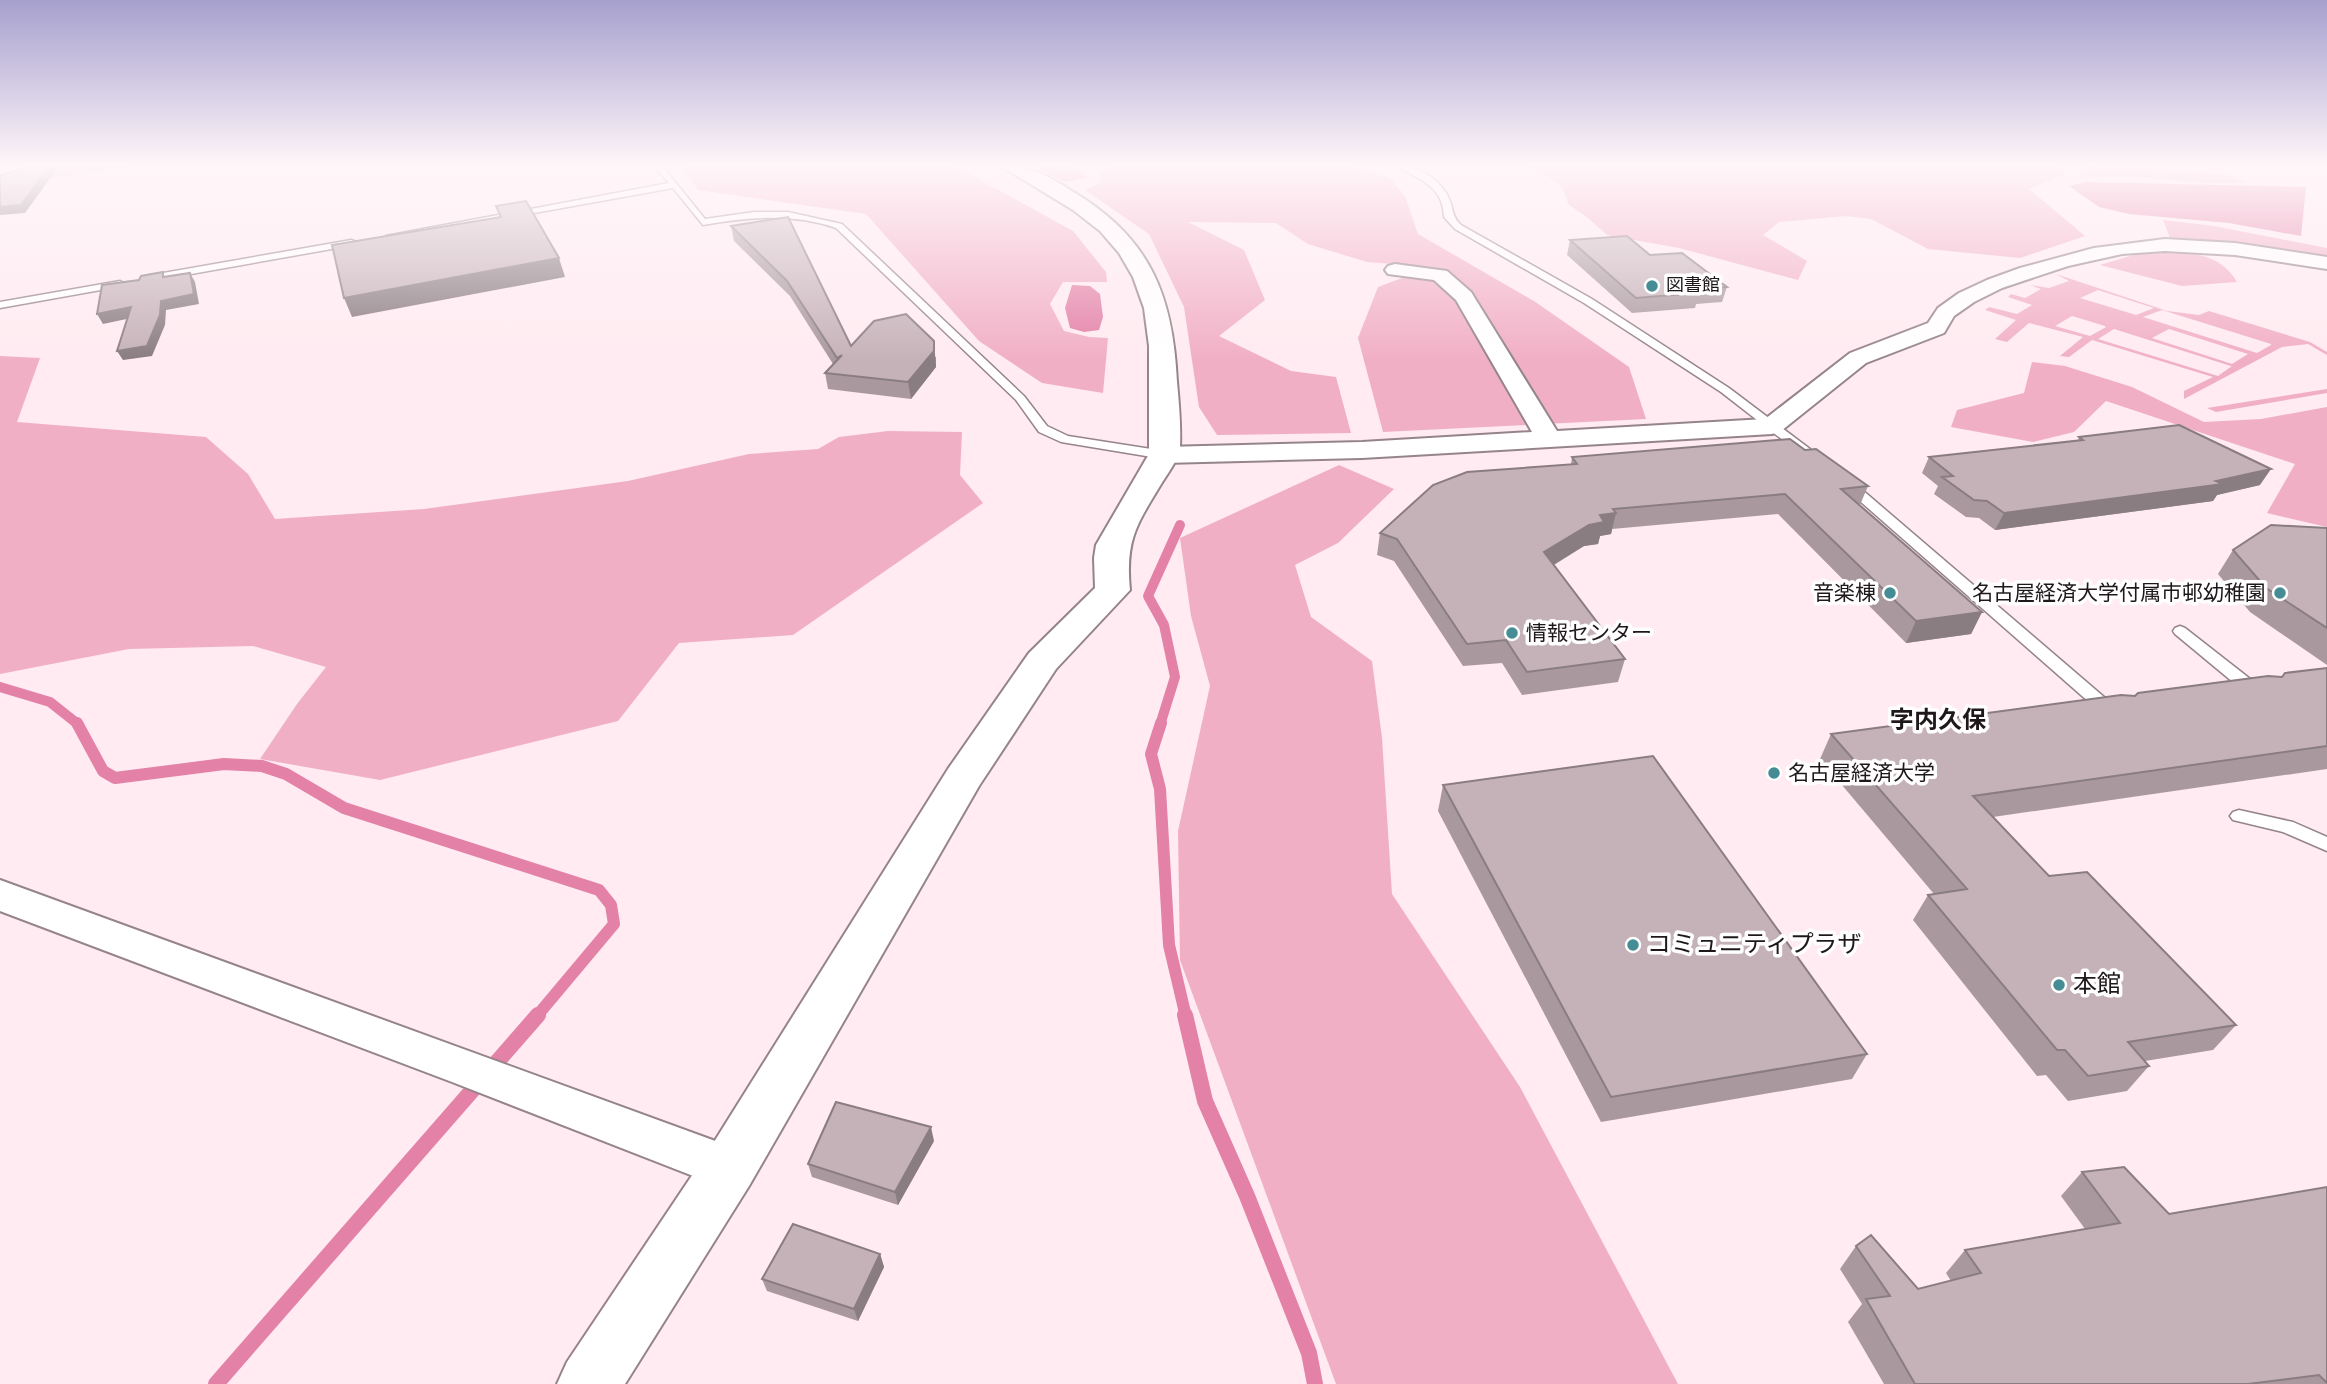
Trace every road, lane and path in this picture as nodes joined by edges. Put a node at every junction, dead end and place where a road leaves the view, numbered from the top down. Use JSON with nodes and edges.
{"nodes":[{"id":1,"x":421,"y":231,"type":"edge"},
{"id":2,"x":844,"y":231,"type":"edge"},
{"id":3,"x":1111,"y":231,"type":"edge"},
{"id":4,"x":1464,"y":231,"type":"edge"},
{"id":5,"x":385,"y":237,"type":"edge"},
{"id":6,"x":358,"y":242,"type":"edge"},
{"id":7,"x":2327,"y":263,"type":"edge"},
{"id":8,"x":1395,"y":270,"type":"dead end"},
{"id":9,"x":0,"y":305,"type":"edge"},
{"id":10,"x":1772,"y":426,"type":"junction"},
{"id":11,"x":1549,"y":439,"type":"junction"},
{"id":12,"x":1164,"y":455,"type":"junction"},
{"id":13,"x":1813,"y":458,"type":"edge"},
{"id":14,"x":1834,"y":474,"type":"edge"},
{"id":15,"x":2180,"y":631,"type":"dead end"},
{"id":16,"x":2258,"y":695,"type":"edge"},
{"id":17,"x":2113,"y":714,"type":"edge"},
{"id":18,"x":2239,"y":816,"type":"dead end"},
{"id":19,"x":2327,"y":844,"type":"edge"},
{"id":20,"x":0,"y":895,"type":"edge"},
{"id":21,"x":729,"y":1168,"type":"junction"},
{"id":22,"x":589,"y":1384,"type":"edge"}],
"edges":[{"from":1,"to":5,"type":"lane"},
{"from":2,"to":12,"type":"lane"},
{"from":3,"to":12,"type":"street"},
{"from":4,"to":10,"type":"lane"},
{"from":6,"to":9,"type":"lane"},
{"from":7,"to":10,"type":"street"},
{"from":8,"to":11,"type":"street"},
{"from":10,"to":11,"type":"street"},
{"from":10,"to":13,"type":"lane"},
{"from":11,"to":12,"type":"street"},
{"from":12,"to":21,"type":"street"},
{"from":14,"to":17,"type":"lane"},
{"from":15,"to":16,"type":"lane"},
{"from":18,"to":19,"type":"lane"},
{"from":20,"to":21,"type":"street"},
{"from":21,"to":22,"type":"street"}]}
